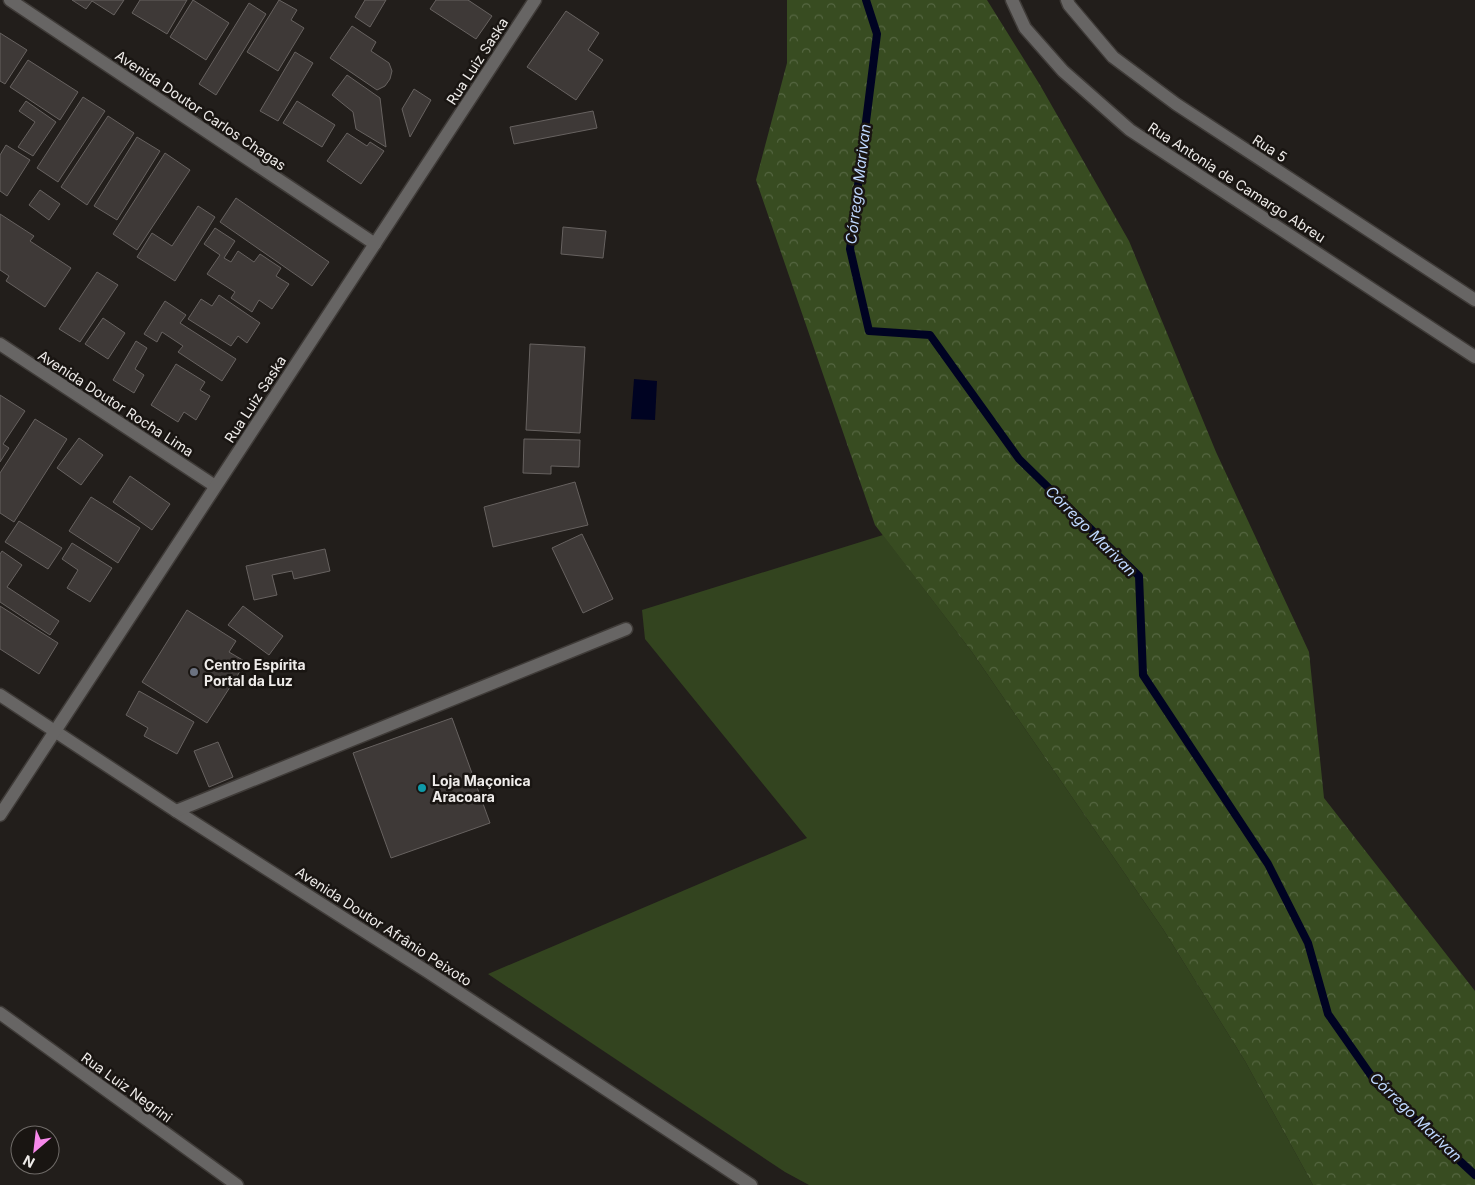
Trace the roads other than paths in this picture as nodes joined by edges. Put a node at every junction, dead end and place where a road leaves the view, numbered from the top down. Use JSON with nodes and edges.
{"nodes":[{"id":1,"x":10,"y":0,"type":"edge"},
{"id":2,"x":535,"y":0,"type":"edge"},
{"id":3,"x":1012,"y":0,"type":"edge"},
{"id":4,"x":1067,"y":0,"type":"edge"},
{"id":5,"x":375,"y":244,"type":"junction"},
{"id":6,"x":1475,"y":300,"type":"edge"},
{"id":7,"x":0,"y":344,"type":"edge"},
{"id":8,"x":1475,"y":357,"type":"edge"},
{"id":9,"x":215,"y":486,"type":"junction"},
{"id":10,"x":626,"y":629,"type":"dead end"},
{"id":11,"x":0,"y":695,"type":"edge"},
{"id":12,"x":56,"y":732,"type":"junction"},
{"id":13,"x":176,"y":811,"type":"junction"},
{"id":14,"x":0,"y":815,"type":"edge"},
{"id":15,"x":0,"y":1013,"type":"edge"},
{"id":16,"x":237,"y":1185,"type":"edge"},
{"id":17,"x":751,"y":1185,"type":"edge"}],
"edges":[{"from":1,"to":5,"type":"street","name":"Avenida Doutor Carlos Chagas"},
{"from":2,"to":5,"type":"street","name":"Rua Luiz Saska"},
{"from":3,"to":8,"type":"street","name":"Rua Antonia de Camargo Abreu"},
{"from":4,"to":6,"type":"street","name":"Rua 5"},
{"from":5,"to":9,"type":"street","name":"Rua Luiz Saska"},
{"from":7,"to":9,"type":"street","name":"Avenida Doutor Rocha Lima"},
{"from":9,"to":12,"type":"street","name":"Rua Luiz Saska"},
{"from":10,"to":13,"type":"street"},
{"from":11,"to":12,"type":"street","name":"Avenida Doutor Afrânio Peixoto"},
{"from":12,"to":13,"type":"street","name":"Avenida Doutor Afrânio Peixoto"},
{"from":12,"to":14,"type":"street","name":"Rua Luiz Saska"},
{"from":13,"to":17,"type":"street","name":"Avenida Doutor Afrânio Peixoto"},
{"from":15,"to":16,"type":"street","name":"Rua Luiz Negrini"}]}
